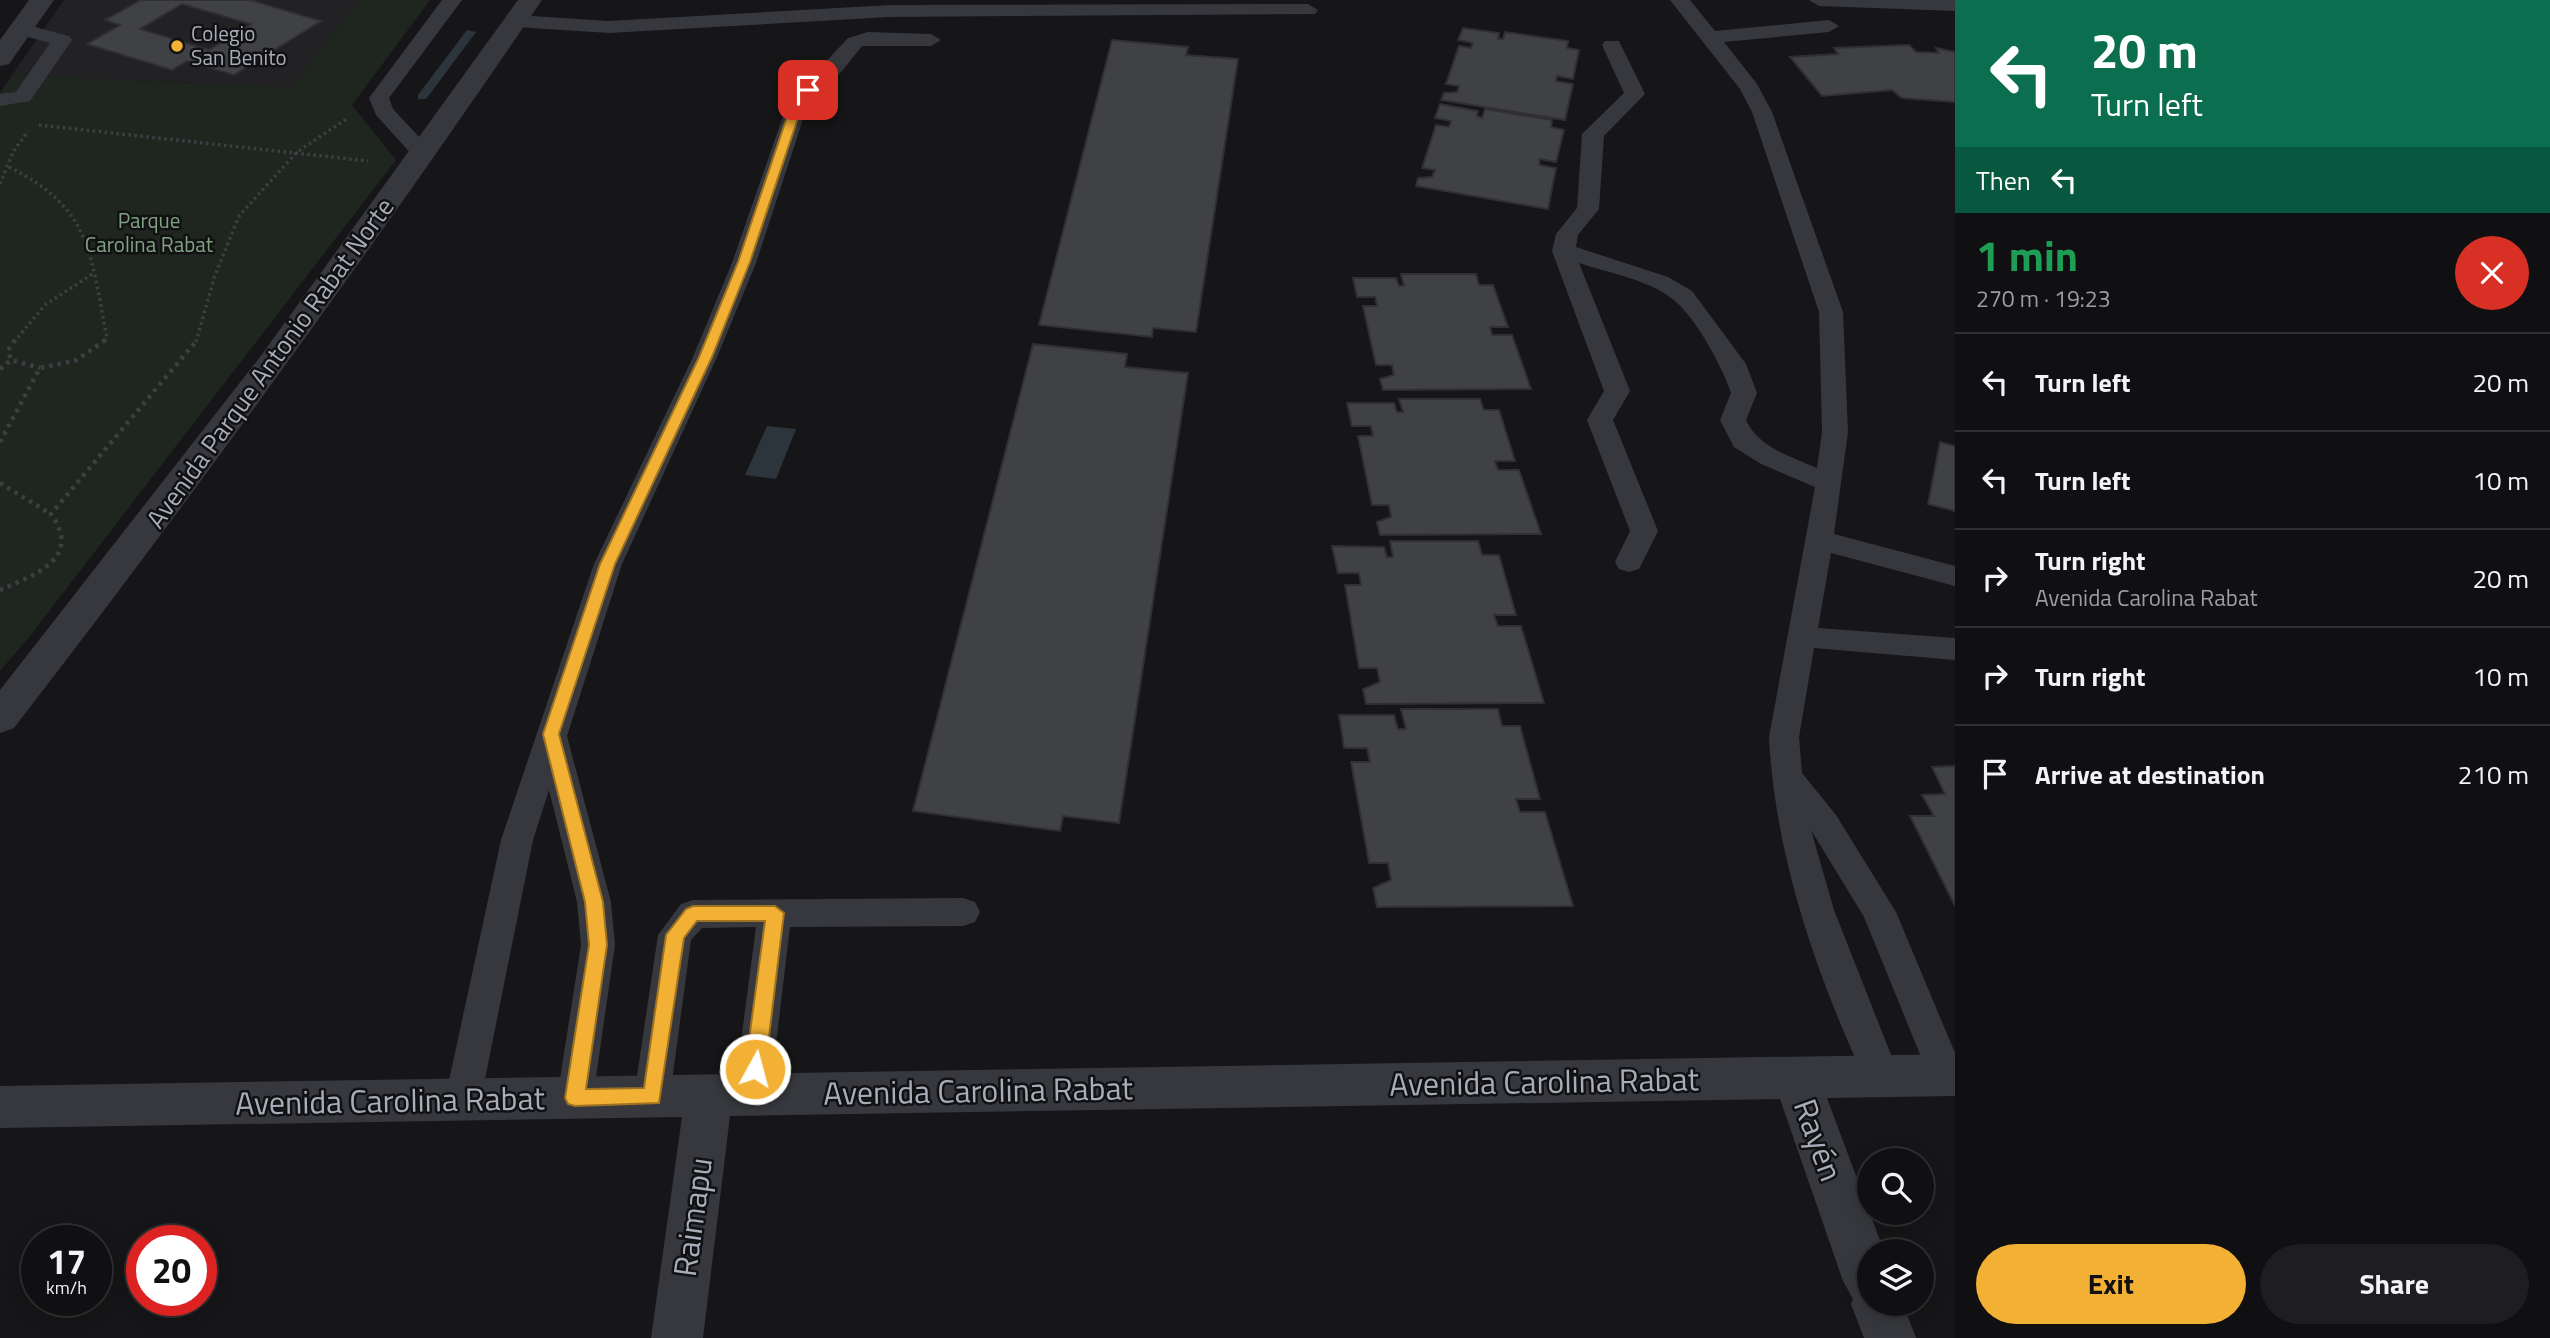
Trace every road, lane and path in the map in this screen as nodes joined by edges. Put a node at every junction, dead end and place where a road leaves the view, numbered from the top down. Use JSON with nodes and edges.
{"nodes":[{"id":1,"x":452,"y":0,"type":"edge"},
{"id":2,"x":1680,"y":0,"type":"edge"},
{"id":3,"x":1819,"y":0,"type":"edge"},
{"id":4,"x":46,"y":1,"type":"edge"},
{"id":5,"x":1955,"y":7,"type":"edge"},
{"id":6,"x":524,"y":9,"type":"edge"},
{"id":7,"x":1308,"y":10,"type":"dead end"},
{"id":8,"x":1829,"y":26,"type":"dead end"},
{"id":9,"x":20,"y":29,"type":"junction"},
{"id":10,"x":1709,"y":38,"type":"junction"},
{"id":11,"x":931,"y":40,"type":"dead end"},
{"id":12,"x":1612,"y":45,"type":"dead end"},
{"id":13,"x":0,"y":58,"type":"edge"},
{"id":14,"x":379,"y":98,"type":"junction"},
{"id":15,"x":0,"y":100,"type":"edge"},
{"id":16,"x":297,"y":152,"type":"junction"},
{"id":17,"x":417,"y":160,"type":"junction"},
{"id":18,"x":9,"y":167,"type":"junction"},
{"id":19,"x":0,"y":184,"type":"edge"},
{"id":20,"x":1564,"y":251,"type":"junction"},
{"id":21,"x":94,"y":273,"type":"junction"},
{"id":22,"x":11,"y":360,"type":"junction"},
{"id":23,"x":40,"y":368,"type":"junction"},
{"id":24,"x":0,"y":369,"type":"edge"},
{"id":25,"x":0,"y":442,"type":"edge"},
{"id":26,"x":0,"y":484,"type":"edge"},
{"id":27,"x":1829,"y":484,"type":"junction"},
{"id":28,"x":51,"y":514,"type":"junction"},
{"id":29,"x":1819,"y":540,"type":"junction"},
{"id":30,"x":1629,"y":562,"type":"dead end"},
{"id":31,"x":1955,"y":576,"type":"edge"},
{"id":32,"x":0,"y":590,"type":"edge"},
{"id":33,"x":1802,"y":636,"type":"junction"},
{"id":34,"x":1955,"y":649,"type":"edge"},
{"id":35,"x":0,"y":718,"type":"edge"},
{"id":36,"x":551,"y":734,"type":"junction"},
{"id":37,"x":1784,"y":774,"type":"junction"},
{"id":38,"x":963,"y":912,"type":"dead end"},
{"id":39,"x":775,"y":913,"type":"junction"},
{"id":40,"x":1881,"y":1075,"type":"junction"},
{"id":41,"x":1951,"y":1075,"type":"edge"},
{"id":42,"x":1796,"y":1077,"type":"junction"},
{"id":43,"x":730,"y":1095,"type":"junction"},
{"id":44,"x":652,"y":1096,"type":"junction"},
{"id":45,"x":575,"y":1098,"type":"junction"},
{"id":46,"x":463,"y":1099,"type":"junction"},
{"id":47,"x":0,"y":1107,"type":"edge"},
{"id":48,"x":1857,"y":1247,"type":"edge"},
{"id":49,"x":1882,"y":1316,"type":"edge"},
{"id":50,"x":677,"y":1338,"type":"edge"},
{"id":51,"x":1890,"y":1338,"type":"edge"}],
"edges":[{"from":1,"to":14,"type":"lane"},
{"from":2,"to":10,"type":"lane"},
{"from":3,"to":5,"type":"lane"},
{"from":4,"to":9,"type":"street"},
{"from":6,"to":7,"type":"lane"},
{"from":6,"to":17,"type":"street","name":"Avenida Parque Antonio Rabat Norte"},
{"from":8,"to":10,"type":"lane"},
{"from":9,"to":13,"type":"street"},
{"from":9,"to":15,"type":"lane"},
{"from":10,"to":27,"type":"lane"},
{"from":11,"to":36,"type":"lane"},
{"from":12,"to":20,"type":"lane"},
{"from":14,"to":16,"type":"path"},
{"from":14,"to":17,"type":"lane"},
{"from":16,"to":17,"type":"path"},
{"from":16,"to":18,"type":"path"},
{"from":16,"to":28,"type":"path"},
{"from":17,"to":35,"type":"street","name":"Avenida Parque Antonio Rabat Norte"},
{"from":18,"to":19,"type":"path"},
{"from":18,"to":21,"type":"path"},
{"from":20,"to":27,"type":"lane"},
{"from":20,"to":30,"type":"lane"},
{"from":21,"to":22,"type":"path"},
{"from":21,"to":23,"type":"path"},
{"from":22,"to":23,"type":"path"},
{"from":22,"to":24,"type":"path"},
{"from":23,"to":25,"type":"path"},
{"from":26,"to":28,"type":"path"},
{"from":27,"to":29,"type":"lane"},
{"from":28,"to":32,"type":"path"},
{"from":29,"to":31,"type":"lane"},
{"from":29,"to":33,"type":"lane"},
{"from":33,"to":34,"type":"lane"},
{"from":33,"to":37,"type":"lane"},
{"from":36,"to":45,"type":"lane"},
{"from":36,"to":46,"type":"lane"},
{"from":37,"to":40,"type":"lane"},
{"from":37,"to":41,"type":"lane"},
{"from":38,"to":39,"type":"lane"},
{"from":39,"to":43,"type":"lane"},
{"from":39,"to":44,"type":"lane"},
{"from":40,"to":41,"type":"street","name":"Avenida Carolina Rabat"},
{"from":40,"to":42,"type":"street","name":"Avenida Carolina Rabat"},
{"from":42,"to":43,"type":"street","name":"Avenida Carolina Rabat"},
{"from":42,"to":48,"type":"street","name":"Rayén"},
{"from":43,"to":44,"type":"street","name":"Avenida Carolina Rabat"},
{"from":43,"to":50,"type":"street","name":"Raimapu"},
{"from":44,"to":45,"type":"street","name":"Avenida Carolina Rabat"},
{"from":45,"to":46,"type":"street","name":"Avenida Carolina Rabat"},
{"from":46,"to":47,"type":"street","name":"Avenida Carolina Rabat"},
{"from":49,"to":51,"type":"street"}]}
